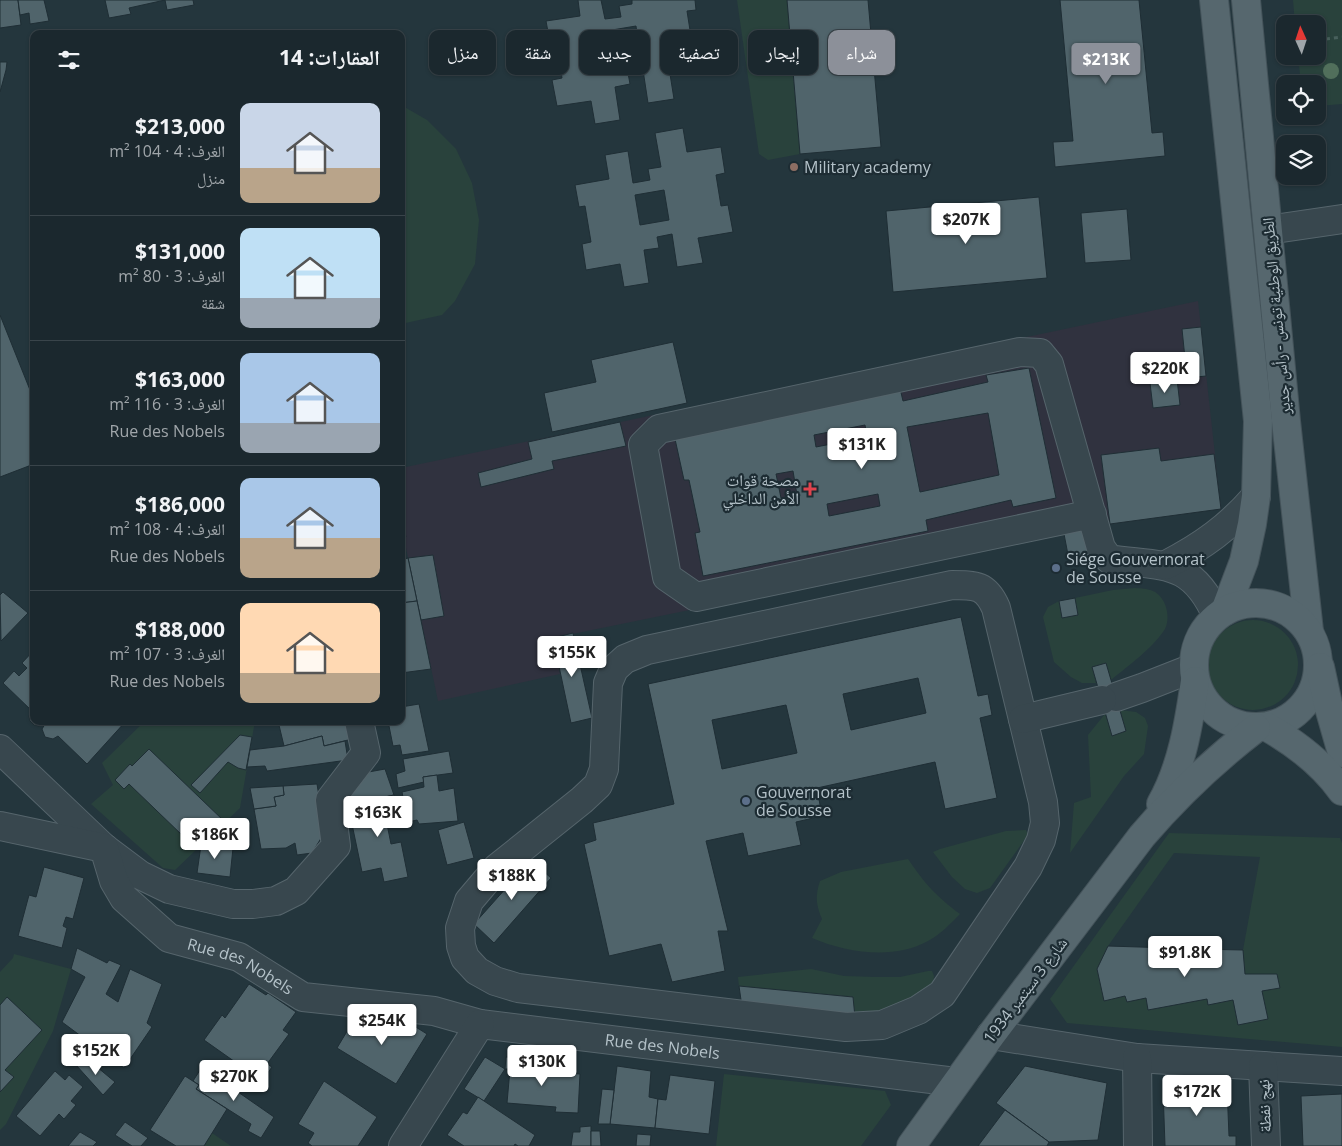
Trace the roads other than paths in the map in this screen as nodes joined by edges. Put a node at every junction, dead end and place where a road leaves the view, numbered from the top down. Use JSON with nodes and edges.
{"nodes":[{"id":1,"x":1214,"y":0,"type":"edge"},
{"id":2,"x":1246,"y":0,"type":"edge"},
{"id":3,"x":1342,"y":219,"type":"edge"},
{"id":4,"x":1268,"y":230,"type":"junction"},
{"id":5,"x":1256,"y":496,"type":"junction"},
{"id":6,"x":1092,"y":514,"type":"junction"},
{"id":7,"x":1166,"y":565,"type":"junction"},
{"id":8,"x":1221,"y":613,"type":"junction"},
{"id":9,"x":1309,"y":631,"type":"junction"},
{"id":10,"x":1319,"y":662,"type":"junction"},
{"id":11,"x":1194,"y":675,"type":"junction"},
{"id":12,"x":1023,"y":719,"type":"junction"},
{"id":13,"x":360,"y":725,"type":"edge"},
{"id":14,"x":1262,"y":727,"type":"junction"},
{"id":15,"x":0,"y":749,"type":"edge"},
{"id":16,"x":1342,"y":753,"type":"edge"},
{"id":17,"x":1342,"y":791,"type":"edge"},
{"id":18,"x":0,"y":826,"type":"edge"},
{"id":19,"x":1142,"y":836,"type":"junction"},
{"id":20,"x":104,"y":848,"type":"junction"},
{"id":21,"x":480,"y":1024,"type":"junction"},
{"id":22,"x":991,"y":1035,"type":"junction"},
{"id":23,"x":1137,"y":1058,"type":"junction"},
{"id":24,"x":1263,"y":1066,"type":"junction"},
{"id":25,"x":1342,"y":1071,"type":"edge"},
{"id":26,"x":956,"y":1082,"type":"junction"},
{"id":27,"x":403,"y":1146,"type":"edge"},
{"id":28,"x":911,"y":1146,"type":"edge"},
{"id":29,"x":1138,"y":1146,"type":"edge"},
{"id":30,"x":1266,"y":1146,"type":"edge"}],
"edges":[{"from":1,"to":5,"type":"main road","name":"الطريق الوطنية تونس - رأس جدير"},
{"from":2,"to":4,"type":"main road","name":"الطريق الوطنية تونس - رأس جدير"},
{"from":3,"to":4,"type":"street"},
{"from":4,"to":9,"type":"main road","name":"الطريق الوطنية تونس - رأس جدير"},
{"from":5,"to":7,"type":"street"},
{"from":5,"to":8,"type":"main road","name":"الطريق الوطنية تونس - رأس جدير"},
{"from":6,"to":6,"type":"street"},
{"from":6,"to":7,"type":"street"},
{"from":7,"to":8,"type":"street"},
{"from":8,"to":9,"type":"main road"},
{"from":8,"to":11,"type":"main road"},
{"from":9,"to":10,"type":"main road"},
{"from":10,"to":14,"type":"main road"},
{"from":10,"to":16,"type":"main road"},
{"from":11,"to":12,"type":"street"},
{"from":11,"to":14,"type":"main road"},
{"from":11,"to":19,"type":"main road","name":"شارع 3 سبتمبر 1934"},
{"from":12,"to":12,"type":"street"},
{"from":13,"to":20,"type":"street"},
{"from":14,"to":17,"type":"main road"},
{"from":14,"to":19,"type":"main road","name":"شارع 3 سبتمبر 1934"},
{"from":15,"to":20,"type":"street"},
{"from":18,"to":20,"type":"street"},
{"from":19,"to":22,"type":"main road","name":"شارع 3 سبتمبر 1934"},
{"from":20,"to":21,"type":"street","name":"Rue des Nobels"},
{"from":21,"to":26,"type":"street","name":"Rue des Nobels"},
{"from":21,"to":27,"type":"street"},
{"from":22,"to":23,"type":"street"},
{"from":22,"to":26,"type":"main road","name":"شارع 3 سبتمبر 1934"},
{"from":23,"to":24,"type":"street"},
{"from":23,"to":29,"type":"street"},
{"from":24,"to":25,"type":"street"},
{"from":24,"to":30,"type":"street","name":"نهج نفطة"},
{"from":26,"to":28,"type":"main road","name":"شارع 3 سبتمبر 1934"}]}
